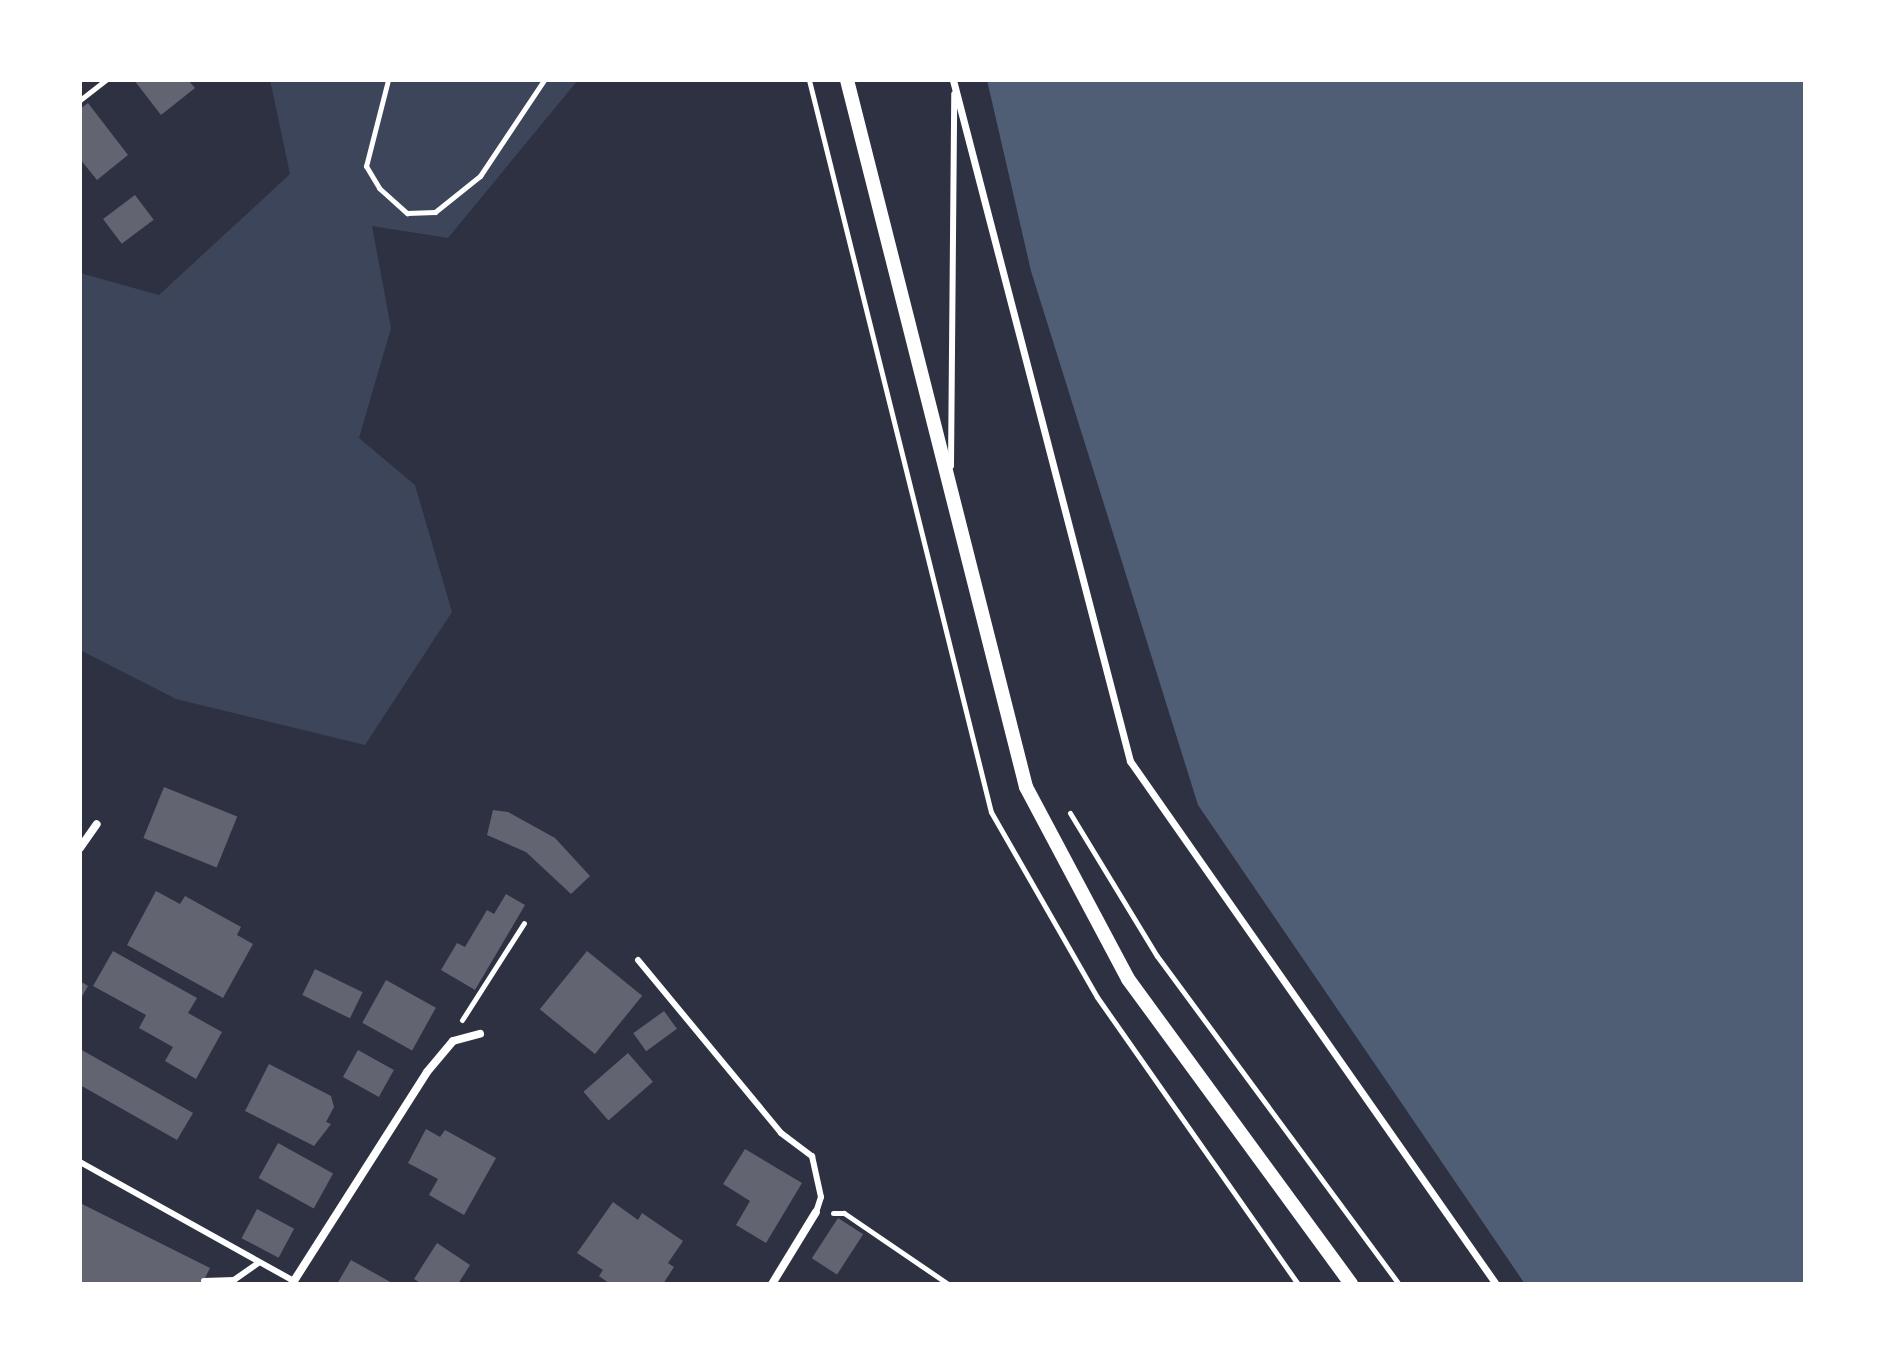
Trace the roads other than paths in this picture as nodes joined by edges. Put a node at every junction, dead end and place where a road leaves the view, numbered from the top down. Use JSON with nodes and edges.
{"nodes":[{"id":1,"x":847,"y":80,"type":"edge"},
{"id":2,"x":954,"y":83,"type":"edge"},
{"id":3,"x":951,"y":489,"type":"junction"},
{"id":4,"x":97,"y":824,"type":"dead end"},
{"id":5,"x":80,"y":848,"type":"edge"},
{"id":6,"x":638,"y":960,"type":"dead end"},
{"id":7,"x":480,"y":1034,"type":"dead end"},
{"id":8,"x":80,"y":1162,"type":"edge"},
{"id":9,"x":816,"y":1212,"type":"joint"},
{"id":10,"x":258,"y":1263,"type":"junction"},
{"id":11,"x":204,"y":1281,"type":"dead end"},
{"id":12,"x":293,"y":1282,"type":"edge"},
{"id":13,"x":772,"y":1284,"type":"edge"},
{"id":14,"x":1351,"y":1284,"type":"edge"},
{"id":15,"x":1496,"y":1284,"type":"edge"}],
"edges":[{"from":1,"to":3,"type":"street"},
{"from":2,"to":3,"type":"lane"},
{"from":2,"to":15,"type":"street"},
{"from":3,"to":14,"type":"street"},
{"from":4,"to":5,"type":"street"},
{"from":6,"to":9,"type":"lane"},
{"from":7,"to":12,"type":"street"},
{"from":8,"to":10,"type":"lane"},
{"from":9,"to":13,"type":"street"},
{"from":10,"to":11,"type":"lane"},
{"from":10,"to":12,"type":"lane"}]}
